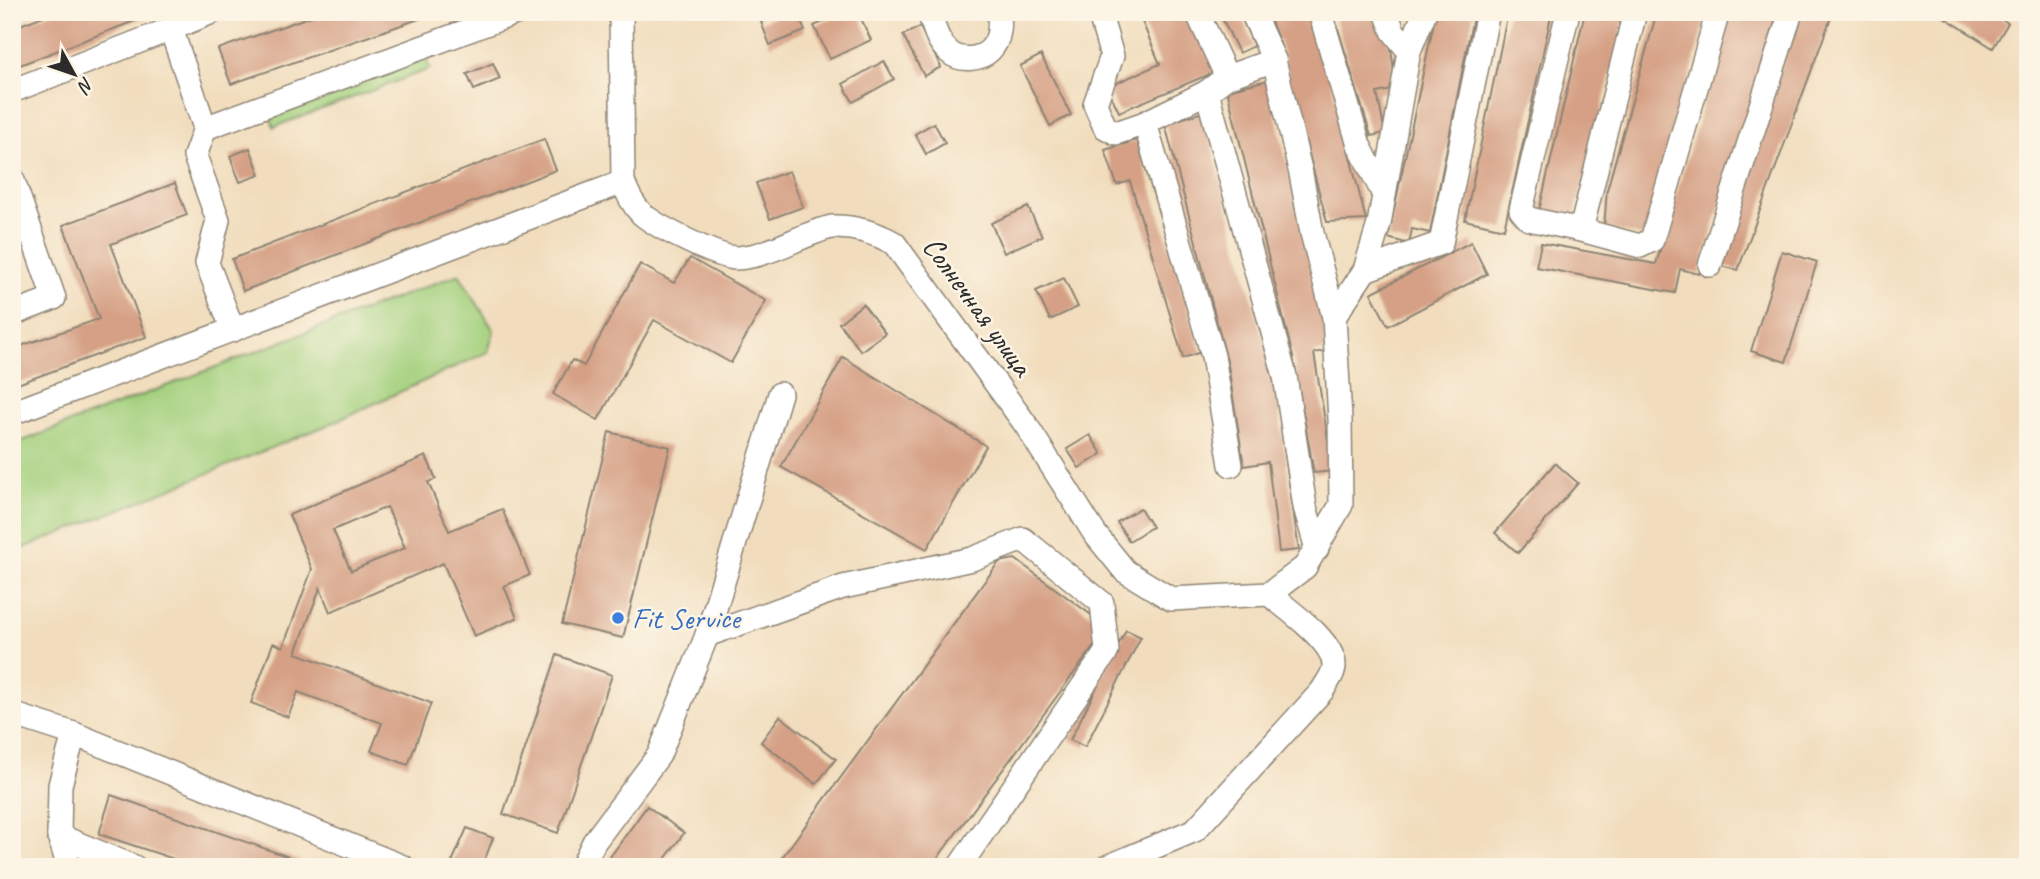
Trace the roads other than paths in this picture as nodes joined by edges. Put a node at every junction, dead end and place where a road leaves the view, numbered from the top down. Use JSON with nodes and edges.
{"nodes":[{"id":1,"x":212,"y":12,"type":"edge"},
{"id":2,"x":518,"y":12,"type":"edge"},
{"id":3,"x":621,"y":12,"type":"edge"},
{"id":4,"x":929,"y":12,"type":"edge"},
{"id":5,"x":998,"y":12,"type":"edge"},
{"id":6,"x":1099,"y":12,"type":"edge"},
{"id":7,"x":1198,"y":12,"type":"edge"},
{"id":8,"x":1252,"y":12,"type":"edge"},
{"id":9,"x":1320,"y":12,"type":"edge"},
{"id":10,"x":1386,"y":12,"type":"edge"},
{"id":11,"x":1425,"y":12,"type":"edge"},
{"id":12,"x":1488,"y":12,"type":"edge"},
{"id":13,"x":1569,"y":12,"type":"edge"},
{"id":14,"x":1635,"y":12,"type":"edge"},
{"id":15,"x":1718,"y":12,"type":"edge"},
{"id":16,"x":1791,"y":12,"type":"edge"},
{"id":17,"x":171,"y":29,"type":"junction"},
{"id":18,"x":1409,"y":51,"type":"junction"},
{"id":19,"x":1274,"y":60,"type":"junction"},
{"id":20,"x":1227,"y":77,"type":"junction"},
{"id":21,"x":12,"y":91,"type":"edge"},
{"id":22,"x":1207,"y":92,"type":"junction"},
{"id":23,"x":1145,"y":123,"type":"junction"},
{"id":24,"x":205,"y":128,"type":"junction"},
{"id":25,"x":12,"y":178,"type":"edge"},
{"id":26,"x":623,"y":182,"type":"junction"},
{"id":27,"x":1384,"y":195,"type":"junction"},
{"id":28,"x":1581,"y":230,"type":"junction"},
{"id":29,"x":1710,"y":265,"type":"dead end"},
{"id":30,"x":1365,"y":270,"type":"junction"},
{"id":31,"x":12,"y":314,"type":"edge"},
{"id":32,"x":1334,"y":317,"type":"junction"},
{"id":33,"x":233,"y":330,"type":"junction"},
{"id":34,"x":780,"y":394,"type":"dead end"},
{"id":35,"x":12,"y":412,"type":"edge"},
{"id":36,"x":1231,"y":465,"type":"dead end"},
{"id":37,"x":1317,"y":549,"type":"junction"},
{"id":38,"x":1269,"y":594,"type":"junction"},
{"id":39,"x":707,"y":635,"type":"junction"},
{"id":40,"x":12,"y":714,"type":"edge"},
{"id":41,"x":74,"y":734,"type":"junction"},
{"id":42,"x":59,"y":836,"type":"junction"},
{"id":43,"x":69,"y":867,"type":"edge"},
{"id":44,"x":134,"y":867,"type":"edge"},
{"id":45,"x":403,"y":867,"type":"edge"},
{"id":46,"x":582,"y":867,"type":"edge"},
{"id":47,"x":959,"y":867,"type":"edge"},
{"id":48,"x":1107,"y":867,"type":"edge"}],
"edges":[{"from":1,"to":17,"type":"street"},
{"from":2,"to":24,"type":"street"},
{"from":3,"to":26,"type":"street"},
{"from":4,"to":5,"type":"street"},
{"from":6,"to":23,"type":"street"},
{"from":7,"to":20,"type":"street"},
{"from":8,"to":19,"type":"street"},
{"from":9,"to":27,"type":"street"},
{"from":10,"to":18,"type":"street"},
{"from":11,"to":18,"type":"street"},
{"from":12,"to":30,"type":"street"},
{"from":13,"to":28,"type":"street"},
{"from":14,"to":28,"type":"street"},
{"from":15,"to":28,"type":"street"},
{"from":16,"to":29,"type":"street"},
{"from":17,"to":21,"type":"street"},
{"from":17,"to":24,"type":"street"},
{"from":18,"to":27,"type":"street"},
{"from":19,"to":20,"type":"street"},
{"from":19,"to":32,"type":"street"},
{"from":20,"to":22,"type":"street"},
{"from":22,"to":23,"type":"street"},
{"from":22,"to":37,"type":"street"},
{"from":23,"to":36,"type":"street"},
{"from":24,"to":33,"type":"street"},
{"from":25,"to":31,"type":"street"},
{"from":26,"to":33,"type":"street"},
{"from":26,"to":38,"type":"street","name":"Солнечная улица"},
{"from":27,"to":30,"type":"street"},
{"from":30,"to":32,"type":"street"},
{"from":32,"to":37,"type":"street"},
{"from":33,"to":35,"type":"street"},
{"from":34,"to":39,"type":"street"},
{"from":37,"to":38,"type":"street"},
{"from":38,"to":48,"type":"street"},
{"from":39,"to":46,"type":"street"},
{"from":39,"to":47,"type":"street"},
{"from":40,"to":41,"type":"street"},
{"from":41,"to":42,"type":"street"},
{"from":41,"to":45,"type":"street"},
{"from":42,"to":43,"type":"street"},
{"from":42,"to":44,"type":"street"}]}
